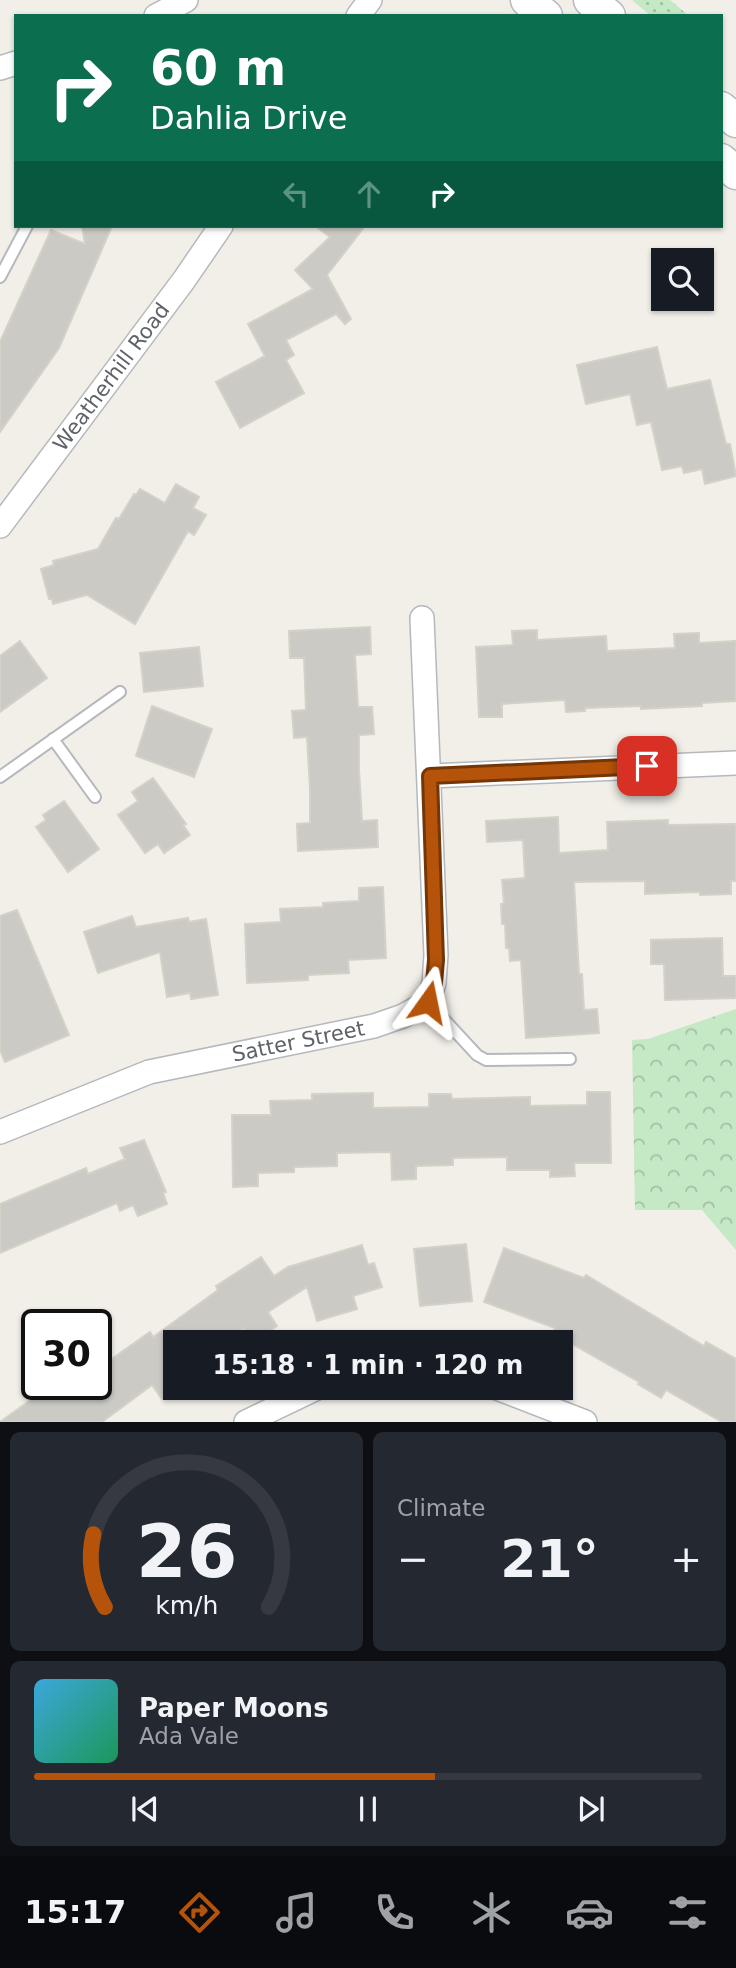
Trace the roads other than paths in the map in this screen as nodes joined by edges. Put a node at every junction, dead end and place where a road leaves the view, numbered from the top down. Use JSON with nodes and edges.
{"nodes":[{"id":1,"x":187,"y":0,"type":"edge"},
{"id":2,"x":527,"y":0,"type":"edge"},
{"id":3,"x":590,"y":0,"type":"edge"},
{"id":4,"x":160,"y":14,"type":"edge"},
{"id":5,"x":544,"y":14,"type":"edge"},
{"id":6,"x":607,"y":14,"type":"edge"},
{"id":7,"x":26,"y":228,"type":"edge"},
{"id":8,"x":220,"y":228,"type":"edge"},
{"id":9,"x":0,"y":277,"type":"edge"},
{"id":10,"x":0,"y":526,"type":"edge"},
{"id":11,"x":422,"y":618,"type":"dead end"},
{"id":12,"x":120,"y":692,"type":"dead end"},
{"id":13,"x":53,"y":739,"type":"junction"},
{"id":14,"x":736,"y":763,"type":"edge"},
{"id":15,"x":430,"y":776,"type":"junction"},
{"id":16,"x":0,"y":777,"type":"edge"},
{"id":17,"x":95,"y":797,"type":"dead end"},
{"id":18,"x":428,"y":1002,"type":"junction"},
{"id":19,"x":570,"y":1059,"type":"dead end"},
{"id":20,"x":0,"y":1132,"type":"edge"},
{"id":21,"x":292,"y":1400,"type":"edge"},
{"id":22,"x":528,"y":1400,"type":"edge"},
{"id":23,"x":246,"y":1422,"type":"edge"},
{"id":24,"x":584,"y":1422,"type":"edge"}],
"edges":[{"from":1,"to":4,"type":"street"},
{"from":2,"to":5,"type":"main road"},
{"from":3,"to":6,"type":"main road"},
{"from":7,"to":9,"type":"lane"},
{"from":8,"to":10,"type":"street","name":"Weatherhill Road"},
{"from":11,"to":15,"type":"street"},
{"from":12,"to":13,"type":"lane"},
{"from":13,"to":16,"type":"lane"},
{"from":13,"to":17,"type":"lane"},
{"from":14,"to":15,"type":"street"},
{"from":15,"to":18,"type":"street"},
{"from":18,"to":19,"type":"lane"},
{"from":18,"to":20,"type":"street","name":"Satter Street"},
{"from":21,"to":23,"type":"street"},
{"from":22,"to":24,"type":"street"}]}
